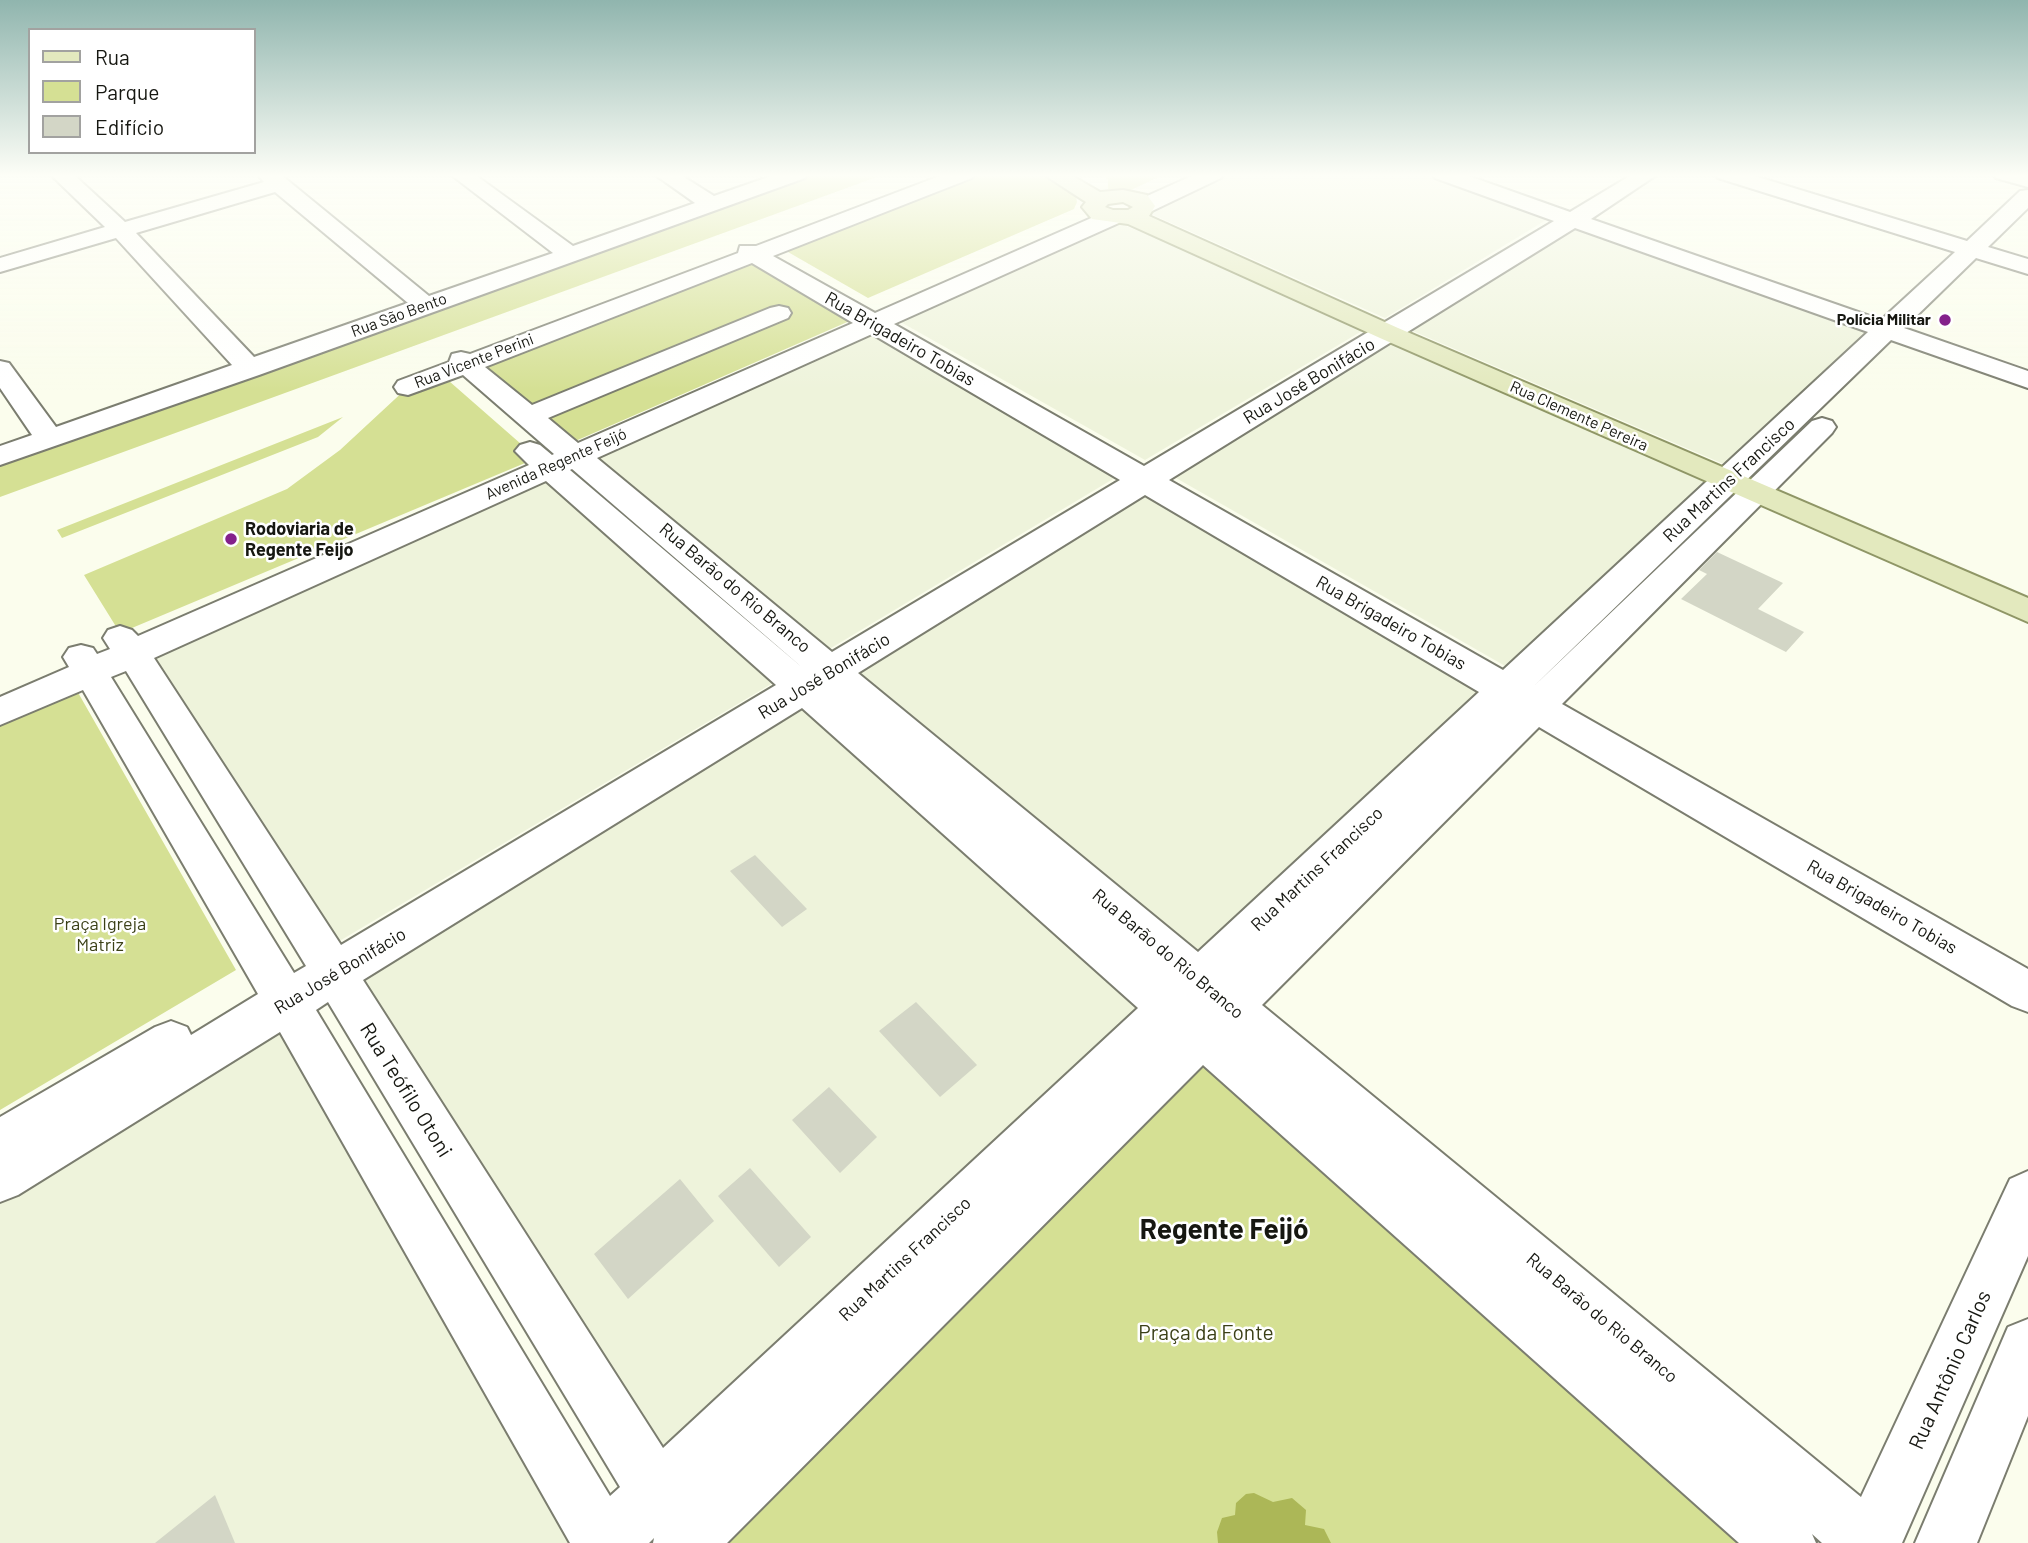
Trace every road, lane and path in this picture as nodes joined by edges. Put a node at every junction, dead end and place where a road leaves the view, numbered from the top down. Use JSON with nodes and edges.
{"nodes":[{"id":1,"x":66,"y":246,"type":"edge"},
{"id":2,"x":136,"y":246,"type":"edge"},
{"id":3,"x":354,"y":246,"type":"edge"},
{"id":4,"x":559,"y":246,"type":"edge"},
{"id":5,"x":576,"y":246,"type":"edge"},
{"id":6,"x":767,"y":246,"type":"edge"},
{"id":7,"x":767,"y":246,"type":"edge"},
{"id":8,"x":1033,"y":246,"type":"edge"},
{"id":9,"x":1209,"y":246,"type":"edge"},
{"id":10,"x":1516,"y":246,"type":"edge"},
{"id":11,"x":1646,"y":246,"type":"edge"},
{"id":12,"x":1962,"y":246,"type":"edge"},
{"id":13,"x":759,"y":249,"type":"junction"},
{"id":14,"x":565,"y":250,"type":"junction"},
{"id":15,"x":1998,"y":257,"type":"edge"},
{"id":16,"x":0,"y":265,"type":"edge"},
{"id":17,"x":420,"y":300,"type":"junction"},
{"id":18,"x":779,"y":313,"type":"dead end"},
{"id":19,"x":875,"y":316,"type":"junction"},
{"id":20,"x":1387,"y":325,"type":"junction"},
{"id":21,"x":1898,"y":335,"type":"junction"},
{"id":22,"x":245,"y":363,"type":"junction"},
{"id":23,"x":451,"y":367,"type":"junction"},
{"id":24,"x":0,"y":369,"type":"edge"},
{"id":25,"x":2028,"y":380,"type":"edge"},
{"id":26,"x":529,"y":416,"type":"junction"},
{"id":27,"x":44,"y":432,"type":"junction"},
{"id":28,"x":0,"y":438,"type":"edge"},
{"id":29,"x":0,"y":457,"type":"edge"},
{"id":30,"x":556,"y":457,"type":"junction"},
{"id":31,"x":1145,"y":470,"type":"junction"},
{"id":32,"x":1748,"y":481,"type":"junction"},
{"id":33,"x":2028,"y":594,"type":"edge"},
{"id":34,"x":2028,"y":611,"type":"edge"},
{"id":35,"x":106,"y":655,"type":"junction"},
{"id":36,"x":810,"y":673,"type":"junction"},
{"id":37,"x":1529,"y":691,"type":"junction"},
{"id":38,"x":0,"y":692,"type":"edge"},
{"id":39,"x":0,"y":712,"type":"edge"},
{"id":40,"x":2028,"y":962,"type":"edge"},
{"id":41,"x":328,"y":963,"type":"junction"},
{"id":42,"x":280,"y":992,"type":"junction"},
{"id":43,"x":2028,"y":992,"type":"edge"},
{"id":44,"x":1201,"y":1008,"type":"junction"},
{"id":45,"x":0,"y":1144,"type":"edge"},
{"id":46,"x":0,"y":1177,"type":"edge"},
{"id":47,"x":2028,"y":1197,"type":"edge"},
{"id":48,"x":2028,"y":1347,"type":"edge"},
{"id":49,"x":657,"y":1494,"type":"junction"},
{"id":50,"x":687,"y":1542,"type":"edge"},
{"id":51,"x":605,"y":1543,"type":"edge"},
{"id":52,"x":1785,"y":1543,"type":"edge"},
{"id":53,"x":1870,"y":1543,"type":"edge"},
{"id":54,"x":1946,"y":1543,"type":"edge"}],
"edges":[{"from":1,"to":16,"type":"street"},
{"from":2,"to":22,"type":"street"},
{"from":3,"to":17,"type":"street"},
{"from":4,"to":14,"type":"street"},
{"from":5,"to":14,"type":"street","name":"Rua São Bento"},
{"from":6,"to":13,"type":"street","name":"Rua Vicente Perini"},
{"from":7,"to":13,"type":"street","name":"Rua Vicente Perini"},
{"from":8,"to":19,"type":"street","name":"Avenida Regente Feijó"},
{"from":9,"to":20,"type":"main road","name":"Rua Clemente Pereira"},
{"from":10,"to":20,"type":"street","name":"Rua José Bonifácio"},
{"from":11,"to":21,"type":"street"},
{"from":12,"to":15,"type":"street"},
{"from":13,"to":19,"type":"street","name":"Rua Brigadeiro Tobias"},
{"from":13,"to":23,"type":"street","name":"Rua Vicente Perini"},
{"from":14,"to":17,"type":"street","name":"Rua São Bento"},
{"from":15,"to":21,"type":"street","name":"Rua Martins Francisco"},
{"from":17,"to":22,"type":"street","name":"Rua São Bento"},
{"from":18,"to":26,"type":"street"},
{"from":19,"to":30,"type":"street","name":"Avenida Regente Feijó"},
{"from":19,"to":31,"type":"street","name":"Rua Brigadeiro Tobias"},
{"from":20,"to":31,"type":"street","name":"Rua José Bonifácio"},
{"from":20,"to":32,"type":"main road","name":"Rua Clemente Pereira"},
{"from":21,"to":25,"type":"street"},
{"from":21,"to":32,"type":"street","name":"Rua Martins Francisco"},
{"from":22,"to":27,"type":"street","name":"Rua São Bento"},
{"from":23,"to":26,"type":"street","name":"Rua Barão do Rio Branco"},
{"from":23,"to":30,"type":"street","name":"Rua Barão do Rio Branco"},
{"from":24,"to":27,"type":"street"},
{"from":26,"to":30,"type":"street","name":"Rua Barão do Rio Branco"},
{"from":27,"to":28,"type":"street","name":"Rua São Bento"},
{"from":27,"to":29,"type":"street","name":"Rua São Bento"},
{"from":30,"to":35,"type":"street","name":"Avenida Regente Feijó"},
{"from":30,"to":36,"type":"street","name":"Rua Barão do Rio Branco"},
{"from":31,"to":36,"type":"street","name":"Rua José Bonifácio"},
{"from":31,"to":37,"type":"street","name":"Rua Brigadeiro Tobias"},
{"from":32,"to":33,"type":"main road","name":"Rua Clemente Pereira"},
{"from":32,"to":34,"type":"main road","name":"Rua Clemente Pereira"},
{"from":32,"to":37,"type":"street","name":"Rua Martins Francisco"},
{"from":35,"to":38,"type":"street","name":"Avenida Regente Feijó"},
{"from":35,"to":39,"type":"street","name":"Avenida Regente Feijó"},
{"from":35,"to":41,"type":"street","name":"Rua Teófilo Otoni"},
{"from":35,"to":42,"type":"street"},
{"from":36,"to":41,"type":"street","name":"Rua José Bonifácio"},
{"from":36,"to":44,"type":"street","name":"Rua Barão do Rio Branco"},
{"from":37,"to":40,"type":"street","name":"Rua Brigadeiro Tobias"},
{"from":37,"to":43,"type":"street","name":"Rua Brigadeiro Tobias"},
{"from":37,"to":44,"type":"street","name":"Rua Martins Francisco"},
{"from":41,"to":42,"type":"street","name":"Rua José Bonifácio"},
{"from":41,"to":49,"type":"street","name":"Rua Teófilo Otoni"},
{"from":42,"to":45,"type":"street","name":"Rua José Bonifácio"},
{"from":42,"to":46,"type":"street","name":"Rua José Bonifácio"},
{"from":42,"to":51,"type":"street"},
{"from":44,"to":49,"type":"street","name":"Rua Martins Francisco"},
{"from":44,"to":50,"type":"street","name":"Rua Martins Francisco"},
{"from":44,"to":52,"type":"street","name":"Rua Barão do Rio Branco"},
{"from":44,"to":53,"type":"street","name":"Rua Barão do Rio Branco"},
{"from":47,"to":53,"type":"street","name":"Rua Antônio Carlos"},
{"from":48,"to":54,"type":"street"},
{"from":49,"to":50,"type":"street","name":"Rua Teófilo Otoni"},
{"from":49,"to":51,"type":"street","name":"Rua Martins Francisco"}]}
